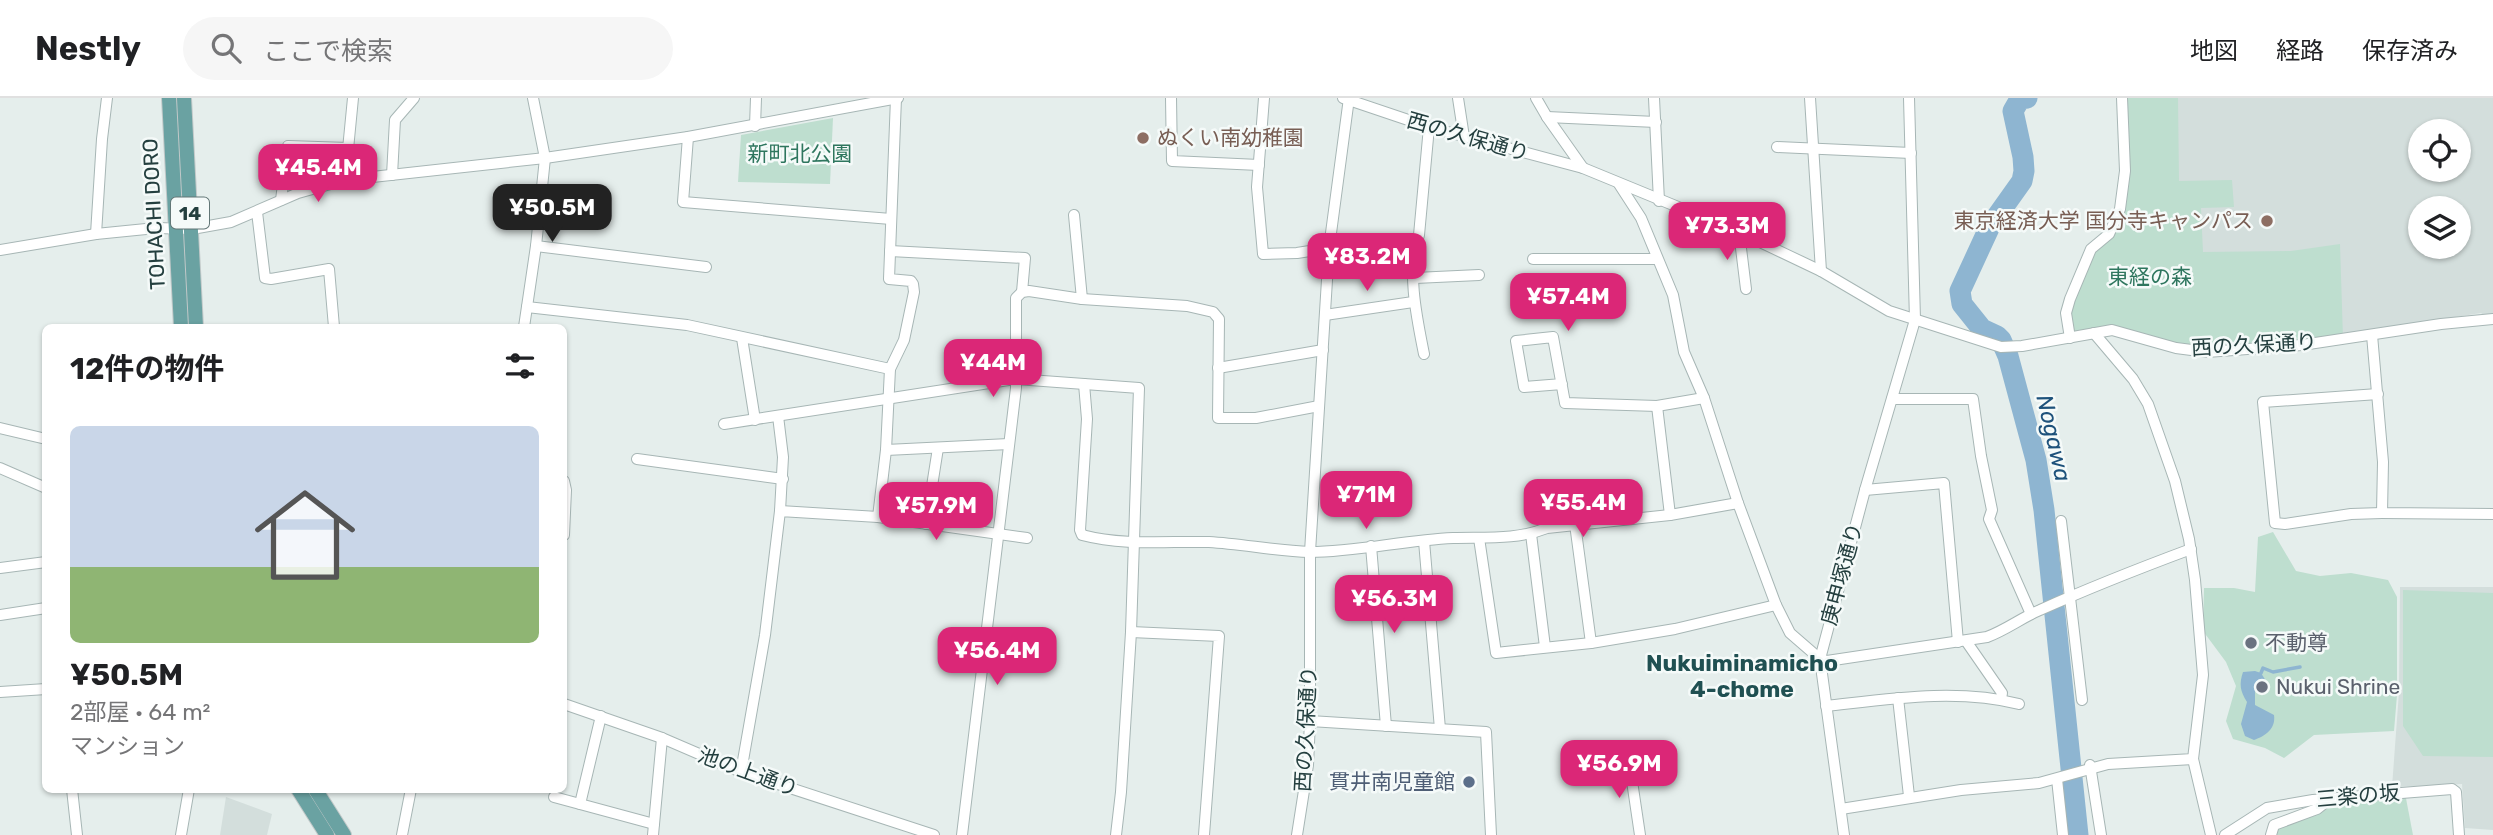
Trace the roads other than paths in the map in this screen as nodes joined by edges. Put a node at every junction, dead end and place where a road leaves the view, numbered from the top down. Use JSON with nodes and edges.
{"nodes":[{"id":1,"x":107,"y":98,"type":"edge"},
{"id":2,"x":169,"y":98,"type":"edge"},
{"id":3,"x":184,"y":98,"type":"edge"},
{"id":4,"x":354,"y":98,"type":"edge"},
{"id":5,"x":414,"y":98,"type":"edge"},
{"id":6,"x":533,"y":98,"type":"edge"},
{"id":7,"x":756,"y":98,"type":"edge"},
{"id":8,"x":897,"y":98,"type":"edge"},
{"id":9,"x":1171,"y":98,"type":"edge"},
{"id":10,"x":1264,"y":98,"type":"edge"},
{"id":11,"x":1458,"y":98,"type":"edge"},
{"id":12,"x":1536,"y":98,"type":"edge"},
{"id":13,"x":1654,"y":98,"type":"edge"},
{"id":14,"x":1811,"y":98,"type":"edge"},
{"id":15,"x":1909,"y":98,"type":"edge"},
{"id":16,"x":2122,"y":98,"type":"edge"},
{"id":17,"x":1347,"y":99,"type":"edge"},
{"id":18,"x":1547,"y":117,"type":"junction"},
{"id":19,"x":1656,"y":122,"type":"junction"},
{"id":20,"x":755,"y":126,"type":"junction"},
{"id":21,"x":1429,"y":127,"type":"junction"},
{"id":22,"x":688,"y":137,"type":"junction"},
{"id":23,"x":1464,"y":137,"type":"junction"},
{"id":24,"x":348,"y":148,"type":"junction"},
{"id":25,"x":1777,"y":148,"type":"dead end"},
{"id":26,"x":1814,"y":149,"type":"junction"},
{"id":27,"x":1911,"y":153,"type":"junction"},
{"id":28,"x":545,"y":158,"type":"junction"},
{"id":29,"x":1259,"y":165,"type":"junction"},
{"id":30,"x":1583,"y":169,"type":"junction"},
{"id":31,"x":392,"y":175,"type":"junction"},
{"id":32,"x":345,"y":180,"type":"junction"},
{"id":33,"x":1618,"y":184,"type":"junction"},
{"id":34,"x":281,"y":200,"type":"junction"},
{"id":35,"x":1659,"y":201,"type":"junction"},
{"id":36,"x":257,"y":212,"type":"junction"},
{"id":37,"x":1074,"y":215,"type":"dead end"},
{"id":38,"x":891,"y":219,"type":"junction"},
{"id":39,"x":184,"y":229,"type":"junction"},
{"id":40,"x":1739,"y":232,"type":"junction"},
{"id":41,"x":96,"y":234,"type":"junction"},
{"id":42,"x":536,"y":246,"type":"junction"},
{"id":43,"x":1329,"y":248,"type":"junction"},
{"id":44,"x":0,"y":250,"type":"edge"},
{"id":45,"x":890,"y":251,"type":"junction"},
{"id":46,"x":1657,"y":259,"type":"junction"},
{"id":47,"x":1541,"y":263,"type":"dead end"},
{"id":48,"x":706,"y":267,"type":"dead end"},
{"id":49,"x":1821,"y":271,"type":"junction"},
{"id":50,"x":1479,"y":275,"type":"dead end"},
{"id":51,"x":1415,"y":278,"type":"junction"},
{"id":52,"x":1746,"y":289,"type":"dead end"},
{"id":53,"x":1022,"y":292,"type":"junction"},
{"id":54,"x":1082,"y":299,"type":"junction"},
{"id":55,"x":1413,"y":302,"type":"junction"},
{"id":56,"x":527,"y":307,"type":"junction"},
{"id":57,"x":1325,"y":315,"type":"junction"},
{"id":58,"x":2493,"y":319,"type":"edge"},
{"id":59,"x":1915,"y":320,"type":"junction"},
{"id":60,"x":181,"y":324,"type":"edge"},
{"id":61,"x":196,"y":324,"type":"edge"},
{"id":62,"x":334,"y":324,"type":"edge"},
{"id":63,"x":524,"y":324,"type":"edge"},
{"id":64,"x":2094,"y":333,"type":"junction"},
{"id":65,"x":2372,"y":335,"type":"junction"},
{"id":66,"x":742,"y":338,"type":"junction"},
{"id":67,"x":2070,"y":338,"type":"junction"},
{"id":68,"x":1323,"y":350,"type":"junction"},
{"id":69,"x":1424,"y":354,"type":"dead end"},
{"id":70,"x":1218,"y":368,"type":"junction"},
{"id":71,"x":890,"y":369,"type":"junction"},
{"id":72,"x":1016,"y":379,"type":"junction"},
{"id":73,"x":1084,"y":384,"type":"junction"},
{"id":74,"x":1562,"y":384,"type":"junction"},
{"id":75,"x":2378,"y":394,"type":"junction"},
{"id":76,"x":1704,"y":398,"type":"junction"},
{"id":77,"x":1892,"y":399,"type":"junction"},
{"id":78,"x":888,"y":400,"type":"junction"},
{"id":79,"x":1319,"y":406,"type":"junction"},
{"id":80,"x":1657,"y":406,"type":"junction"},
{"id":81,"x":778,"y":416,"type":"junction"},
{"id":82,"x":755,"y":420,"type":"junction"},
{"id":83,"x":724,"y":424,"type":"dead end"},
{"id":84,"x":0,"y":428,"type":"edge"},
{"id":85,"x":42,"y":438,"type":"edge"},
{"id":86,"x":1009,"y":444,"type":"junction"},
{"id":87,"x":938,"y":448,"type":"junction"},
{"id":88,"x":886,"y":450,"type":"junction"},
{"id":89,"x":637,"y":459,"type":"dead end"},
{"id":90,"x":0,"y":468,"type":"edge"},
{"id":91,"x":783,"y":479,"type":"junction"},
{"id":92,"x":42,"y":486,"type":"edge"},
{"id":93,"x":1865,"y":490,"type":"junction"},
{"id":94,"x":1738,"y":503,"type":"junction"},
{"id":95,"x":780,"y":511,"type":"junction"},
{"id":96,"x":2382,"y":513,"type":"junction"},
{"id":97,"x":2493,"y":514,"type":"edge"},
{"id":98,"x":1670,"y":515,"type":"junction"},
{"id":99,"x":878,"y":517,"type":"junction"},
{"id":100,"x":2061,"y":521,"type":"dead end"},
{"id":101,"x":926,"y":524,"type":"junction"},
{"id":102,"x":1574,"y":524,"type":"junction"},
{"id":103,"x":1531,"y":534,"type":"junction"},
{"id":104,"x":998,"y":535,"type":"junction"},
{"id":105,"x":1027,"y":538,"type":"dead end"},
{"id":106,"x":1479,"y":538,"type":"junction"},
{"id":107,"x":1424,"y":541,"type":"junction"},
{"id":108,"x":1134,"y":543,"type":"junction"},
{"id":109,"x":1371,"y":546,"type":"junction"},
{"id":110,"x":2191,"y":549,"type":"junction"},
{"id":111,"x":1310,"y":552,"type":"junction"},
{"id":112,"x":42,"y":563,"type":"edge"},
{"id":113,"x":0,"y":568,"type":"edge"},
{"id":114,"x":2072,"y":598,"type":"junction"},
{"id":115,"x":1776,"y":605,"type":"junction"},
{"id":116,"x":42,"y":609,"type":"edge"},
{"id":117,"x":2031,"y":614,"type":"junction"},
{"id":118,"x":0,"y":615,"type":"edge"},
{"id":119,"x":1131,"y":632,"type":"junction"},
{"id":120,"x":1962,"y":641,"type":"junction"},
{"id":121,"x":1591,"y":643,"type":"junction"},
{"id":122,"x":1545,"y":648,"type":"junction"},
{"id":123,"x":1820,"y":659,"type":"junction"},
{"id":124,"x":42,"y":689,"type":"edge"},
{"id":125,"x":0,"y":692,"type":"edge"},
{"id":126,"x":1898,"y":698,"type":"junction"},
{"id":127,"x":2001,"y":699,"type":"junction"},
{"id":128,"x":2082,"y":700,"type":"dead end"},
{"id":129,"x":2019,"y":704,"type":"dead end"},
{"id":130,"x":567,"y":705,"type":"edge"},
{"id":131,"x":1826,"y":706,"type":"junction"},
{"id":132,"x":601,"y":716,"type":"junction"},
{"id":133,"x":1310,"y":721,"type":"junction"},
{"id":134,"x":1386,"y":726,"type":"junction"},
{"id":135,"x":1440,"y":729,"type":"junction"},
{"id":136,"x":662,"y":738,"type":"junction"},
{"id":137,"x":2193,"y":759,"type":"junction"},
{"id":138,"x":1629,"y":761,"type":"dead end"},
{"id":139,"x":2091,"y":767,"type":"junction"},
{"id":140,"x":741,"y":772,"type":"junction"},
{"id":141,"x":2057,"y":779,"type":"junction"},
{"id":142,"x":72,"y":793,"type":"edge"},
{"id":143,"x":188,"y":793,"type":"edge"},
{"id":144,"x":301,"y":793,"type":"edge"},
{"id":145,"x":318,"y":793,"type":"edge"},
{"id":146,"x":410,"y":793,"type":"edge"},
{"id":147,"x":1909,"y":796,"type":"junction"},
{"id":148,"x":554,"y":797,"type":"dead end"},
{"id":149,"x":2331,"y":798,"type":"junction"},
{"id":150,"x":580,"y":804,"type":"junction"},
{"id":151,"x":1840,"y":809,"type":"junction"},
{"id":152,"x":654,"y":829,"type":"edge"},
{"id":153,"x":76,"y":835,"type":"edge"},
{"id":154,"x":181,"y":835,"type":"edge"},
{"id":155,"x":327,"y":835,"type":"edge"},
{"id":156,"x":344,"y":835,"type":"edge"},
{"id":157,"x":402,"y":835,"type":"edge"},
{"id":158,"x":934,"y":835,"type":"edge"},
{"id":159,"x":962,"y":835,"type":"edge"},
{"id":160,"x":1116,"y":835,"type":"edge"},
{"id":161,"x":1204,"y":835,"type":"edge"},
{"id":162,"x":1297,"y":835,"type":"edge"},
{"id":163,"x":1491,"y":835,"type":"edge"},
{"id":164,"x":1640,"y":835,"type":"edge"},
{"id":165,"x":1844,"y":835,"type":"edge"},
{"id":166,"x":2063,"y":835,"type":"edge"},
{"id":167,"x":2101,"y":835,"type":"edge"},
{"id":168,"x":2211,"y":835,"type":"edge"},
{"id":169,"x":2225,"y":835,"type":"edge"},
{"id":170,"x":2271,"y":835,"type":"edge"},
{"id":171,"x":2459,"y":835,"type":"edge"}],
"edges":[{"from":1,"to":41,"type":"street"},
{"from":2,"to":39,"type":"main road","name":"TOHACHI DORO","number":"14"},
{"from":3,"to":39,"type":"main road","name":"TOHACHI DORO","number":"14"},
{"from":4,"to":24,"type":"street"},
{"from":5,"to":31,"type":"street"},
{"from":6,"to":28,"type":"street"},
{"from":7,"to":20,"type":"street"},
{"from":8,"to":20,"type":"street"},
{"from":8,"to":38,"type":"street"},
{"from":9,"to":29,"type":"street"},
{"from":10,"to":29,"type":"street"},
{"from":11,"to":23,"type":"street"},
{"from":12,"to":18,"type":"street"},
{"from":13,"to":19,"type":"street"},
{"from":14,"to":26,"type":"street"},
{"from":15,"to":27,"type":"street","name":"庚申塚通り"},
{"from":16,"to":67,"type":"street"},
{"from":17,"to":21,"type":"street","name":"西の久保通り"},
{"from":17,"to":43,"type":"street","name":"西の久保通り"},
{"from":18,"to":19,"type":"street"},
{"from":18,"to":30,"type":"street"},
{"from":19,"to":35,"type":"street"},
{"from":20,"to":22,"type":"street"},
{"from":21,"to":23,"type":"street","name":"西の久保通り"},
{"from":21,"to":51,"type":"street"},
{"from":22,"to":28,"type":"street"},
{"from":22,"to":38,"type":"street"},
{"from":23,"to":30,"type":"street","name":"西の久保通り"},
{"from":24,"to":32,"type":"street"},
{"from":24,"to":34,"type":"street"},
{"from":25,"to":26,"type":"street"},
{"from":26,"to":27,"type":"street"},
{"from":26,"to":49,"type":"street"},
{"from":27,"to":59,"type":"street","name":"庚申塚通り"},
{"from":28,"to":31,"type":"street"},
{"from":28,"to":42,"type":"street"},
{"from":29,"to":43,"type":"street"},
{"from":30,"to":33,"type":"street","name":"西の久保通り"},
{"from":31,"to":32,"type":"street"},
{"from":32,"to":34,"type":"street"},
{"from":33,"to":35,"type":"street","name":"西の久保通り"},
{"from":33,"to":46,"type":"street"},
{"from":34,"to":36,"type":"street"},
{"from":35,"to":40,"type":"street","name":"西の久保通り"},
{"from":36,"to":39,"type":"street"},
{"from":36,"to":62,"type":"street"},
{"from":37,"to":54,"type":"street"},
{"from":38,"to":45,"type":"street"},
{"from":39,"to":41,"type":"street"},
{"from":39,"to":60,"type":"main road","name":"TOHACHI DORO","number":"14"},
{"from":39,"to":61,"type":"main road","name":"TOHACHI DORO","number":"14"},
{"from":40,"to":49,"type":"street","name":"西の久保通り"},
{"from":40,"to":52,"type":"street"},
{"from":41,"to":44,"type":"street"},
{"from":42,"to":48,"type":"street"},
{"from":42,"to":56,"type":"street"},
{"from":43,"to":57,"type":"street","name":"西の久保通り"},
{"from":45,"to":53,"type":"street"},
{"from":45,"to":71,"type":"street"},
{"from":46,"to":47,"type":"street"},
{"from":46,"to":76,"type":"street"},
{"from":49,"to":59,"type":"street","name":"西の久保通り"},
{"from":50,"to":51,"type":"street"},
{"from":51,"to":55,"type":"street"},
{"from":53,"to":54,"type":"street"},
{"from":53,"to":72,"type":"street"},
{"from":54,"to":70,"type":"street"},
{"from":55,"to":57,"type":"street"},
{"from":55,"to":69,"type":"street"},
{"from":56,"to":63,"type":"street"},
{"from":56,"to":66,"type":"street"},
{"from":57,"to":68,"type":"street","name":"西の久保通り"},
{"from":58,"to":65,"type":"street","name":"西の久保通り"},
{"from":59,"to":67,"type":"street","name":"西の久保通り"},
{"from":59,"to":77,"type":"street","name":"庚申塚通り"},
{"from":64,"to":65,"type":"street","name":"西の久保通り"},
{"from":64,"to":67,"type":"street","name":"西の久保通り"},
{"from":64,"to":110,"type":"street"},
{"from":65,"to":75,"type":"street"},
{"from":66,"to":71,"type":"street"},
{"from":66,"to":82,"type":"street"},
{"from":68,"to":70,"type":"street"},
{"from":68,"to":79,"type":"street","name":"西の久保通り"},
{"from":70,"to":79,"type":"street"},
{"from":71,"to":78,"type":"street"},
{"from":72,"to":73,"type":"street"},
{"from":72,"to":78,"type":"street"},
{"from":72,"to":86,"type":"street"},
{"from":73,"to":108,"type":"street"},
{"from":73,"to":108,"type":"street"},
{"from":74,"to":74,"type":"street"},
{"from":74,"to":80,"type":"street"},
{"from":75,"to":96,"type":"street"},
{"from":75,"to":96,"type":"street"},
{"from":76,"to":80,"type":"street"},
{"from":76,"to":94,"type":"street"},
{"from":77,"to":93,"type":"street","name":"庚申塚通り"},
{"from":77,"to":117,"type":"street"},
{"from":78,"to":81,"type":"street"},
{"from":78,"to":88,"type":"street"},
{"from":79,"to":111,"type":"street","name":"西の久保通り"},
{"from":80,"to":98,"type":"street"},
{"from":81,"to":82,"type":"street"},
{"from":81,"to":91,"type":"street"},
{"from":82,"to":83,"type":"street"},
{"from":84,"to":85,"type":"street"},
{"from":86,"to":87,"type":"street"},
{"from":86,"to":104,"type":"street"},
{"from":87,"to":88,"type":"street"},
{"from":87,"to":101,"type":"street"},
{"from":88,"to":99,"type":"street"},
{"from":89,"to":91,"type":"street"},
{"from":90,"to":92,"type":"street"},
{"from":91,"to":95,"type":"street"},
{"from":93,"to":120,"type":"street"},
{"from":93,"to":123,"type":"street","name":"庚申塚通り"},
{"from":94,"to":98,"type":"street"},
{"from":94,"to":115,"type":"street"},
{"from":95,"to":99,"type":"street"},
{"from":95,"to":140,"type":"street"},
{"from":96,"to":97,"type":"street"},
{"from":98,"to":102,"type":"street"},
{"from":99,"to":101,"type":"street"},
{"from":100,"to":114,"type":"street"},
{"from":101,"to":104,"type":"street"},
{"from":102,"to":103,"type":"street"},
{"from":102,"to":121,"type":"street"},
{"from":103,"to":106,"type":"street"},
{"from":103,"to":122,"type":"street"},
{"from":104,"to":105,"type":"street"},
{"from":104,"to":159,"type":"street"},
{"from":106,"to":107,"type":"street"},
{"from":106,"to":122,"type":"street"},
{"from":107,"to":109,"type":"street"},
{"from":107,"to":135,"type":"street"},
{"from":108,"to":111,"type":"street"},
{"from":108,"to":119,"type":"street"},
{"from":109,"to":111,"type":"street"},
{"from":109,"to":134,"type":"street"},
{"from":110,"to":114,"type":"street"},
{"from":110,"to":137,"type":"street"},
{"from":111,"to":133,"type":"street","name":"西の久保通り"},
{"from":112,"to":113,"type":"street"},
{"from":114,"to":117,"type":"street"},
{"from":114,"to":128,"type":"street"},
{"from":115,"to":121,"type":"street"},
{"from":115,"to":123,"type":"street"},
{"from":116,"to":118,"type":"street"},
{"from":117,"to":120,"type":"street"},
{"from":119,"to":160,"type":"street"},
{"from":119,"to":161,"type":"street"},
{"from":120,"to":123,"type":"street"},
{"from":120,"to":127,"type":"street"},
{"from":121,"to":122,"type":"street"},
{"from":123,"to":131,"type":"street","name":"庚申塚通り"},
{"from":124,"to":125,"type":"street"},
{"from":126,"to":127,"type":"street"},
{"from":126,"to":131,"type":"street"},
{"from":126,"to":147,"type":"street"},
{"from":127,"to":129,"type":"street"},
{"from":130,"to":132,"type":"street","name":"池の上通り"},
{"from":131,"to":151,"type":"street","name":"庚申塚通り"},
{"from":132,"to":136,"type":"street","name":"池の上通り"},
{"from":132,"to":150,"type":"street"},
{"from":133,"to":134,"type":"street"},
{"from":133,"to":162,"type":"street","name":"西の久保通り"},
{"from":134,"to":135,"type":"street"},
{"from":135,"to":163,"type":"street"},
{"from":136,"to":140,"type":"street","name":"池の上通り"},
{"from":136,"to":152,"type":"street"},
{"from":137,"to":139,"type":"street"},
{"from":137,"to":168,"type":"street"},
{"from":138,"to":164,"type":"street"},
{"from":139,"to":141,"type":"street"},
{"from":139,"to":167,"type":"street"},
{"from":140,"to":158,"type":"street","name":"池の上通り"},
{"from":141,"to":147,"type":"street"},
{"from":141,"to":166,"type":"street"},
{"from":142,"to":153,"type":"street"},
{"from":143,"to":154,"type":"street"},
{"from":144,"to":155,"type":"main road"},
{"from":145,"to":156,"type":"main road"},
{"from":146,"to":157,"type":"street"},
{"from":147,"to":151,"type":"street"},
{"from":148,"to":150,"type":"street"},
{"from":149,"to":169,"type":"street","name":"三楽の坂"},
{"from":149,"to":170,"type":"street"},
{"from":149,"to":171,"type":"street","name":"三楽の坂"},
{"from":150,"to":152,"type":"street"},
{"from":151,"to":165,"type":"street","name":"庚申塚通り"}]}
